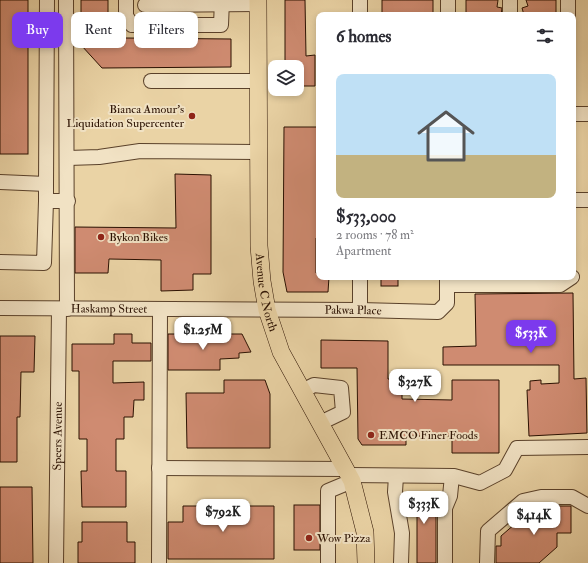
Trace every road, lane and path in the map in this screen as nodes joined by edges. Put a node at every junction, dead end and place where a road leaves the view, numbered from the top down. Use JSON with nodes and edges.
{"nodes":[{"id":1,"x":48,"y":0,"type":"edge"},
{"id":2,"x":66,"y":0,"type":"edge"},
{"id":3,"x":126,"y":0,"type":"edge"},
{"id":4,"x":360,"y":0,"type":"edge"},
{"id":5,"x":448,"y":0,"type":"edge"},
{"id":6,"x":510,"y":0,"type":"edge"},
{"id":7,"x":568,"y":0,"type":"edge"},
{"id":8,"x":222,"y":2,"type":"edge"},
{"id":9,"x":258,"y":2,"type":"edge"},
{"id":10,"x":145,"y":5,"type":"dead end"},
{"id":11,"x":360,"y":12,"type":"edge"},
{"id":12,"x":448,"y":12,"type":"edge"},
{"id":13,"x":510,"y":12,"type":"edge"},
{"id":14,"x":568,"y":12,"type":"edge"},
{"id":15,"x":151,"y":81,"type":"dead end"},
{"id":16,"x":258,"y":82,"type":"junction"},
{"id":17,"x":576,"y":114,"type":"edge"},
{"id":18,"x":588,"y":114,"type":"edge"},
{"id":19,"x":258,"y":152,"type":"junction"},
{"id":20,"x":68,"y":158,"type":"junction"},
{"id":21,"x":0,"y":182,"type":"edge"},
{"id":22,"x":46,"y":184,"type":"junction"},
{"id":23,"x":576,"y":200,"type":"edge"},
{"id":24,"x":588,"y":200,"type":"edge"},
{"id":25,"x":46,"y":201,"type":"junction"},
{"id":26,"x":68,"y":201,"type":"junction"},
{"id":27,"x":0,"y":262,"type":"edge"},
{"id":28,"x":360,"y":280,"type":"edge"},
{"id":29,"x":568,"y":280,"type":"edge"},
{"id":30,"x":447,"y":281,"type":"edge"},
{"id":31,"x":0,"y":308,"type":"edge"},
{"id":32,"x":63,"y":309,"type":"junction"},
{"id":33,"x":160,"y":309,"type":"junction"},
{"id":34,"x":267,"y":310,"type":"junction"},
{"id":35,"x":360,"y":310,"type":"junction"},
{"id":36,"x":302,"y":391,"type":"junction"},
{"id":37,"x":320,"y":423,"type":"junction"},
{"id":38,"x":588,"y":447,"type":"edge"},
{"id":39,"x":159,"y":468,"type":"junction"},
{"id":40,"x":348,"y":475,"type":"junction"},
{"id":41,"x":396,"y":476,"type":"junction"},
{"id":42,"x":452,"y":476,"type":"junction"},
{"id":43,"x":588,"y":506,"type":"edge"},
{"id":44,"x":56,"y":563,"type":"edge"},
{"id":45,"x":159,"y":563,"type":"edge"},
{"id":46,"x":328,"y":563,"type":"edge"},
{"id":47,"x":366,"y":563,"type":"edge"},
{"id":48,"x":401,"y":563,"type":"edge"},
{"id":49,"x":445,"y":563,"type":"edge"},
{"id":50,"x":487,"y":563,"type":"edge"}],
"edges":[{"from":1,"to":22,"type":"street"},
{"from":2,"to":20,"type":"street","name":"Speers Avenue"},
{"from":3,"to":8,"type":"street"},
{"from":4,"to":11,"type":"street"},
{"from":5,"to":12,"type":"street"},
{"from":6,"to":13,"type":"street"},
{"from":7,"to":14,"type":"street"},
{"from":8,"to":9,"type":"street"},
{"from":8,"to":10,"type":"street"},
{"from":9,"to":16,"type":"main road","name":"Avenue C North"},
{"from":15,"to":16,"type":"street"},
{"from":16,"to":19,"type":"main road","name":"Avenue C North"},
{"from":17,"to":18,"type":"street"},
{"from":19,"to":20,"type":"street"},
{"from":19,"to":34,"type":"main road","name":"Avenue C North"},
{"from":20,"to":26,"type":"street","name":"Speers Avenue"},
{"from":21,"to":22,"type":"street"},
{"from":22,"to":25,"type":"street"},
{"from":23,"to":24,"type":"street"},
{"from":25,"to":26,"type":"street"},
{"from":25,"to":27,"type":"street"},
{"from":26,"to":32,"type":"street","name":"Speers Avenue"},
{"from":28,"to":35,"type":"street"},
{"from":29,"to":30,"type":"street"},
{"from":30,"to":35,"type":"street","name":"Pakwa Place"},
{"from":31,"to":32,"type":"street","name":"Haskamp Street"},
{"from":32,"to":33,"type":"street","name":"Haskamp Street"},
{"from":32,"to":44,"type":"street","name":"Speers Avenue"},
{"from":33,"to":34,"type":"street","name":"Haskamp Street"},
{"from":33,"to":39,"type":"street"},
{"from":34,"to":35,"type":"street","name":"Pakwa Place"},
{"from":34,"to":36,"type":"main road","name":"Avenue C North"},
{"from":36,"to":37,"type":"main road","name":"Avenue C North"},
{"from":36,"to":37,"type":"street"},
{"from":37,"to":40,"type":"main road","name":"Avenue C North"},
{"from":38,"to":42,"type":"street"},
{"from":39,"to":40,"type":"street"},
{"from":39,"to":45,"type":"street"},
{"from":40,"to":41,"type":"street"},
{"from":40,"to":46,"type":"street"},
{"from":40,"to":47,"type":"main road","name":"Avenue C North"},
{"from":41,"to":42,"type":"street"},
{"from":41,"to":48,"type":"street"},
{"from":42,"to":49,"type":"street"},
{"from":43,"to":50,"type":"street"}]}
